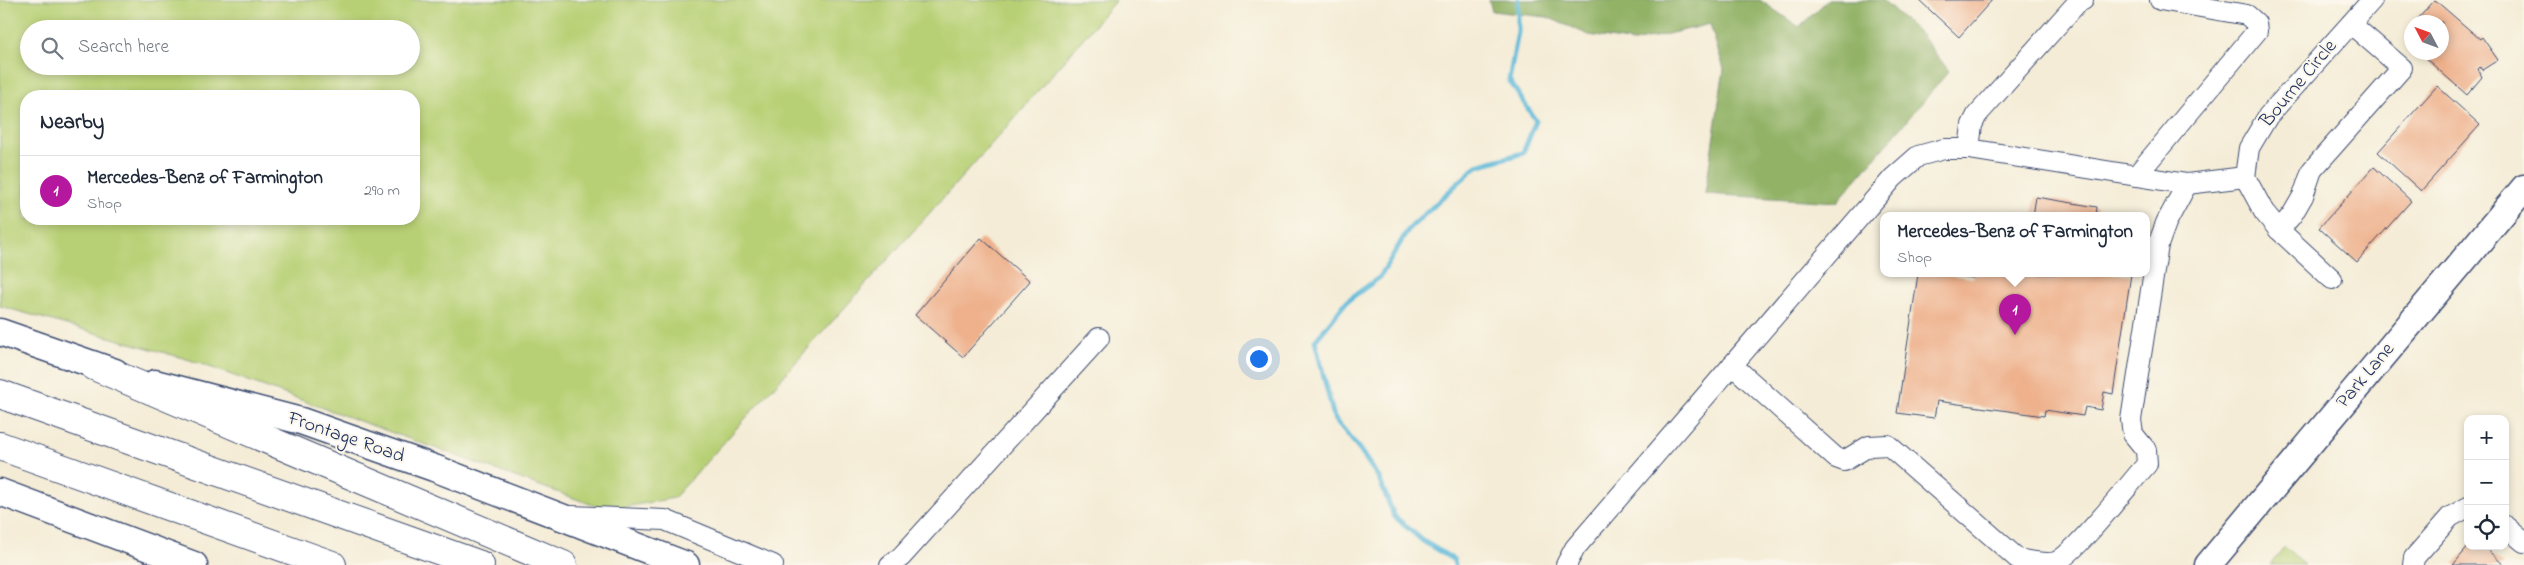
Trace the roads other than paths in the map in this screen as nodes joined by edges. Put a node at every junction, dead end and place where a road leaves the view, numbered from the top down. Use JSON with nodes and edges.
{"nodes":[{"id":1,"x":2083,"y":0,"type":"edge"},
{"id":2,"x":2160,"y":0,"type":"edge"},
{"id":3,"x":2372,"y":0,"type":"edge"},
{"id":4,"x":2351,"y":24,"type":"junction"},
{"id":5,"x":1969,"y":149,"type":"junction"},
{"id":6,"x":2136,"y":176,"type":"junction"},
{"id":7,"x":2245,"y":177,"type":"junction"},
{"id":8,"x":2187,"y":184,"type":"junction"},
{"id":9,"x":2524,"y":188,"type":"edge"},
{"id":10,"x":2524,"y":205,"type":"edge"},
{"id":11,"x":2279,"y":230,"type":"junction"},
{"id":12,"x":2478,"y":242,"type":"junction"},
{"id":13,"x":2332,"y":278,"type":"dead end"},
{"id":14,"x":0,"y":332,"type":"edge"},
{"id":15,"x":1099,"y":338,"type":"dead end"},
{"id":16,"x":1732,"y":365,"type":"junction"},
{"id":17,"x":94,"y":366,"type":"junction"},
{"id":18,"x":0,"y":394,"type":"edge"},
{"id":19,"x":0,"y":446,"type":"edge"},
{"id":20,"x":0,"y":492,"type":"edge"},
{"id":21,"x":2464,"y":509,"type":"edge"},
{"id":22,"x":559,"y":515,"type":"junction"},
{"id":23,"x":2509,"y":529,"type":"edge"},
{"id":24,"x":252,"y":536,"type":"junction"},
{"id":25,"x":2524,"y":542,"type":"edge"},
{"id":26,"x":194,"y":565,"type":"edge"},
{"id":27,"x":316,"y":565,"type":"edge"},
{"id":28,"x":332,"y":565,"type":"edge"},
{"id":29,"x":480,"y":565,"type":"edge"},
{"id":30,"x":563,"y":565,"type":"edge"},
{"id":31,"x":686,"y":565,"type":"edge"},
{"id":32,"x":773,"y":565,"type":"edge"},
{"id":33,"x":890,"y":565,"type":"edge"},
{"id":34,"x":1566,"y":565,"type":"edge"},
{"id":35,"x":2208,"y":565,"type":"edge"},
{"id":36,"x":2413,"y":565,"type":"edge"}],
"edges":[{"from":1,"to":5,"type":"street"},
{"from":2,"to":6,"type":"street"},
{"from":3,"to":4,"type":"street","name":"Bourne Circle"},
{"from":4,"to":7,"type":"street","name":"Bourne Circle"},
{"from":4,"to":11,"type":"street"},
{"from":5,"to":6,"type":"street"},
{"from":5,"to":16,"type":"street"},
{"from":6,"to":8,"type":"street"},
{"from":7,"to":8,"type":"street"},
{"from":7,"to":11,"type":"street"},
{"from":8,"to":16,"type":"street"},
{"from":9,"to":12,"type":"main road","name":"Park Lane"},
{"from":10,"to":12,"type":"main road"},
{"from":11,"to":13,"type":"street"},
{"from":12,"to":35,"type":"main road","name":"Park Lane"},
{"from":14,"to":17,"type":"main road","name":"Frontage Road"},
{"from":15,"to":33,"type":"street"},
{"from":16,"to":34,"type":"street"},
{"from":17,"to":22,"type":"main road","name":"Frontage Road"},
{"from":17,"to":30,"type":"highway"},
{"from":18,"to":29,"type":"highway"},
{"from":19,"to":24,"type":"highway"},
{"from":20,"to":26,"type":"main road"},
{"from":21,"to":36,"type":"street"},
{"from":22,"to":31,"type":"main road","name":"Frontage Road"},
{"from":22,"to":32,"type":"street"},
{"from":23,"to":25,"type":"street"},
{"from":24,"to":27,"type":"highway"},
{"from":24,"to":28,"type":"highway"}]}
